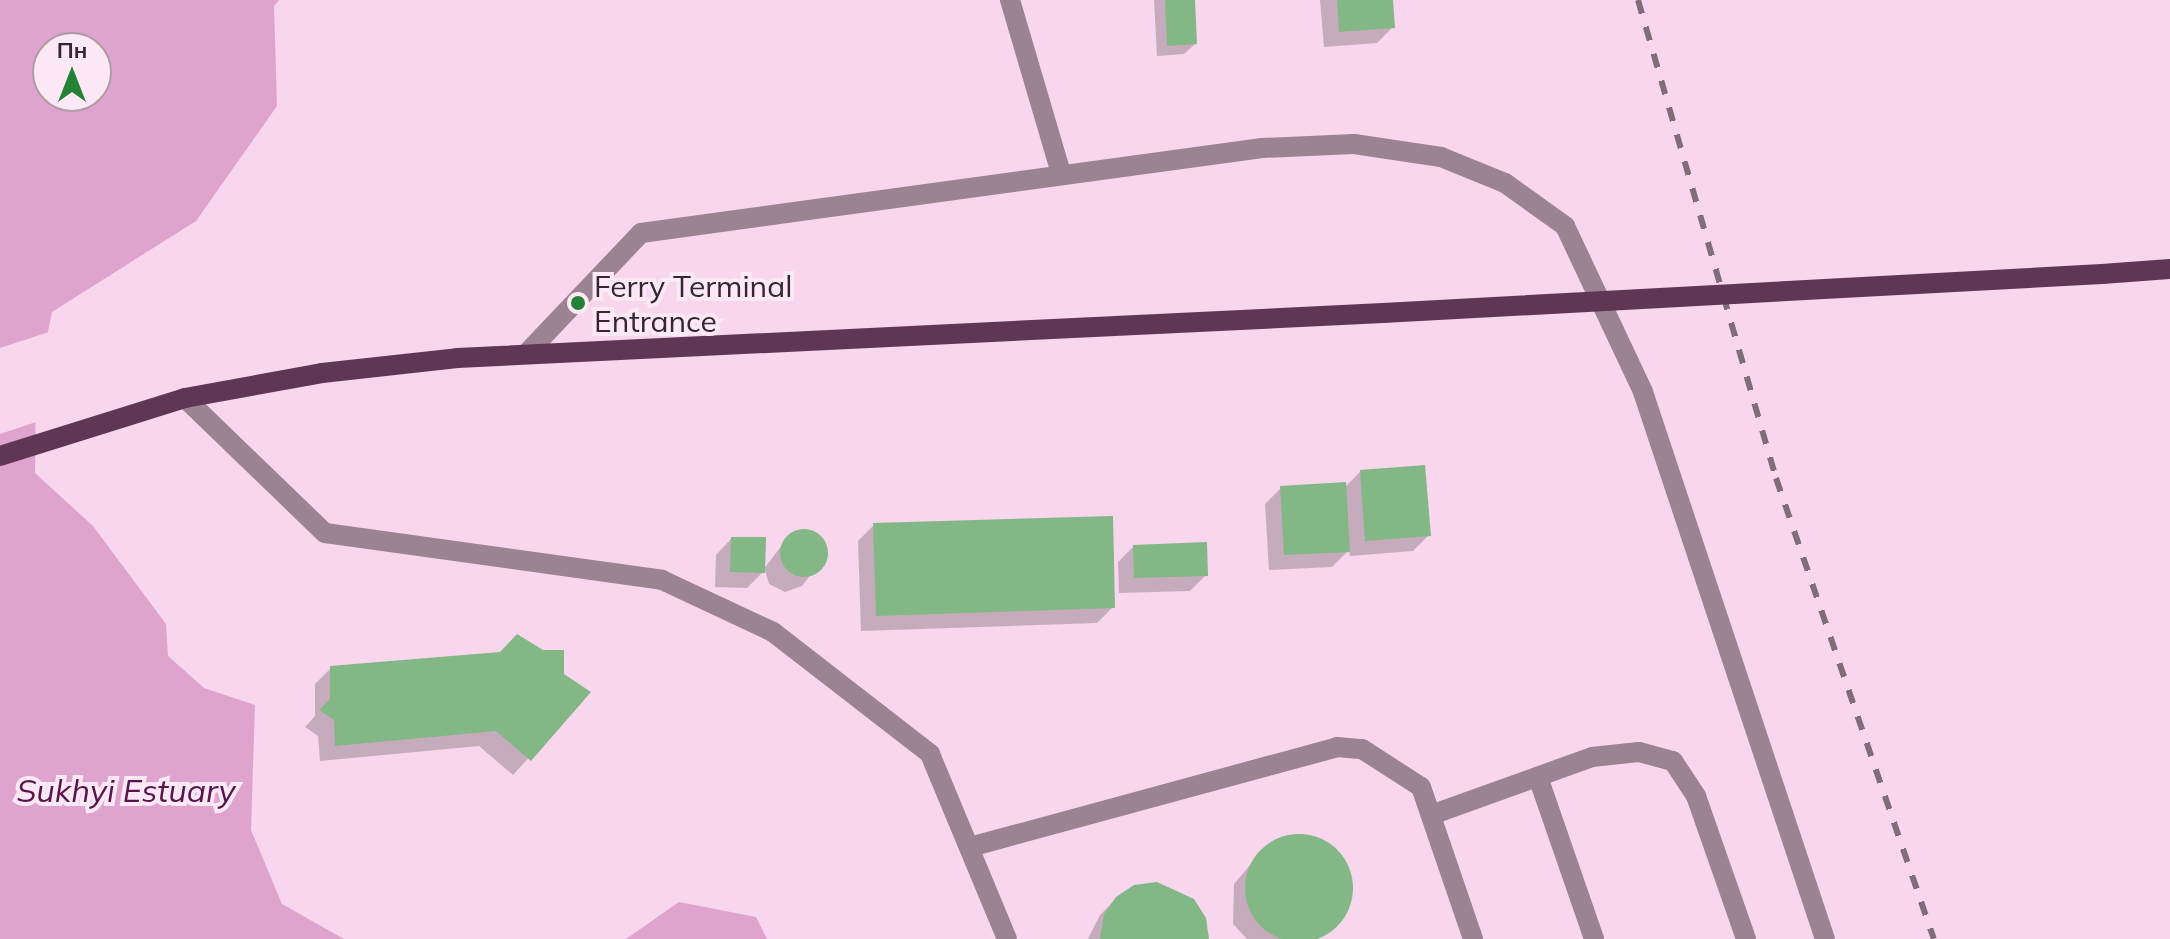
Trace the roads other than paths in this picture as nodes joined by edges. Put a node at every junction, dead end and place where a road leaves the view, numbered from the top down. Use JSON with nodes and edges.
{"nodes":[{"id":1,"x":1010,"y":0,"type":"edge"},
{"id":2,"x":1061,"y":173,"type":"junction"},
{"id":3,"x":2170,"y":269,"type":"edge"},
{"id":4,"x":528,"y":352,"type":"junction"},
{"id":5,"x":185,"y":398,"type":"junction"},
{"id":6,"x":0,"y":456,"type":"edge"},
{"id":7,"x":1538,"y":777,"type":"junction"},
{"id":8,"x":1431,"y":815,"type":"junction"},
{"id":9,"x":970,"y":847,"type":"junction"},
{"id":10,"x":1007,"y":939,"type":"edge"},
{"id":11,"x":1473,"y":939,"type":"edge"},
{"id":12,"x":1594,"y":939,"type":"edge"},
{"id":13,"x":1746,"y":939,"type":"edge"},
{"id":14,"x":1825,"y":939,"type":"edge"}],
"edges":[{"from":1,"to":2,"type":"lane"},
{"from":2,"to":4,"type":"lane"},
{"from":2,"to":14,"type":"lane"},
{"from":3,"to":4,"type":"main road","bridge":true},
{"from":4,"to":5,"type":"main road"},
{"from":5,"to":6,"type":"main road"},
{"from":5,"to":9,"type":"lane"},
{"from":7,"to":8,"type":"lane"},
{"from":7,"to":12,"type":"lane"},
{"from":7,"to":13,"type":"lane"},
{"from":8,"to":9,"type":"lane"},
{"from":8,"to":11,"type":"lane"},
{"from":9,"to":10,"type":"lane"}]}
